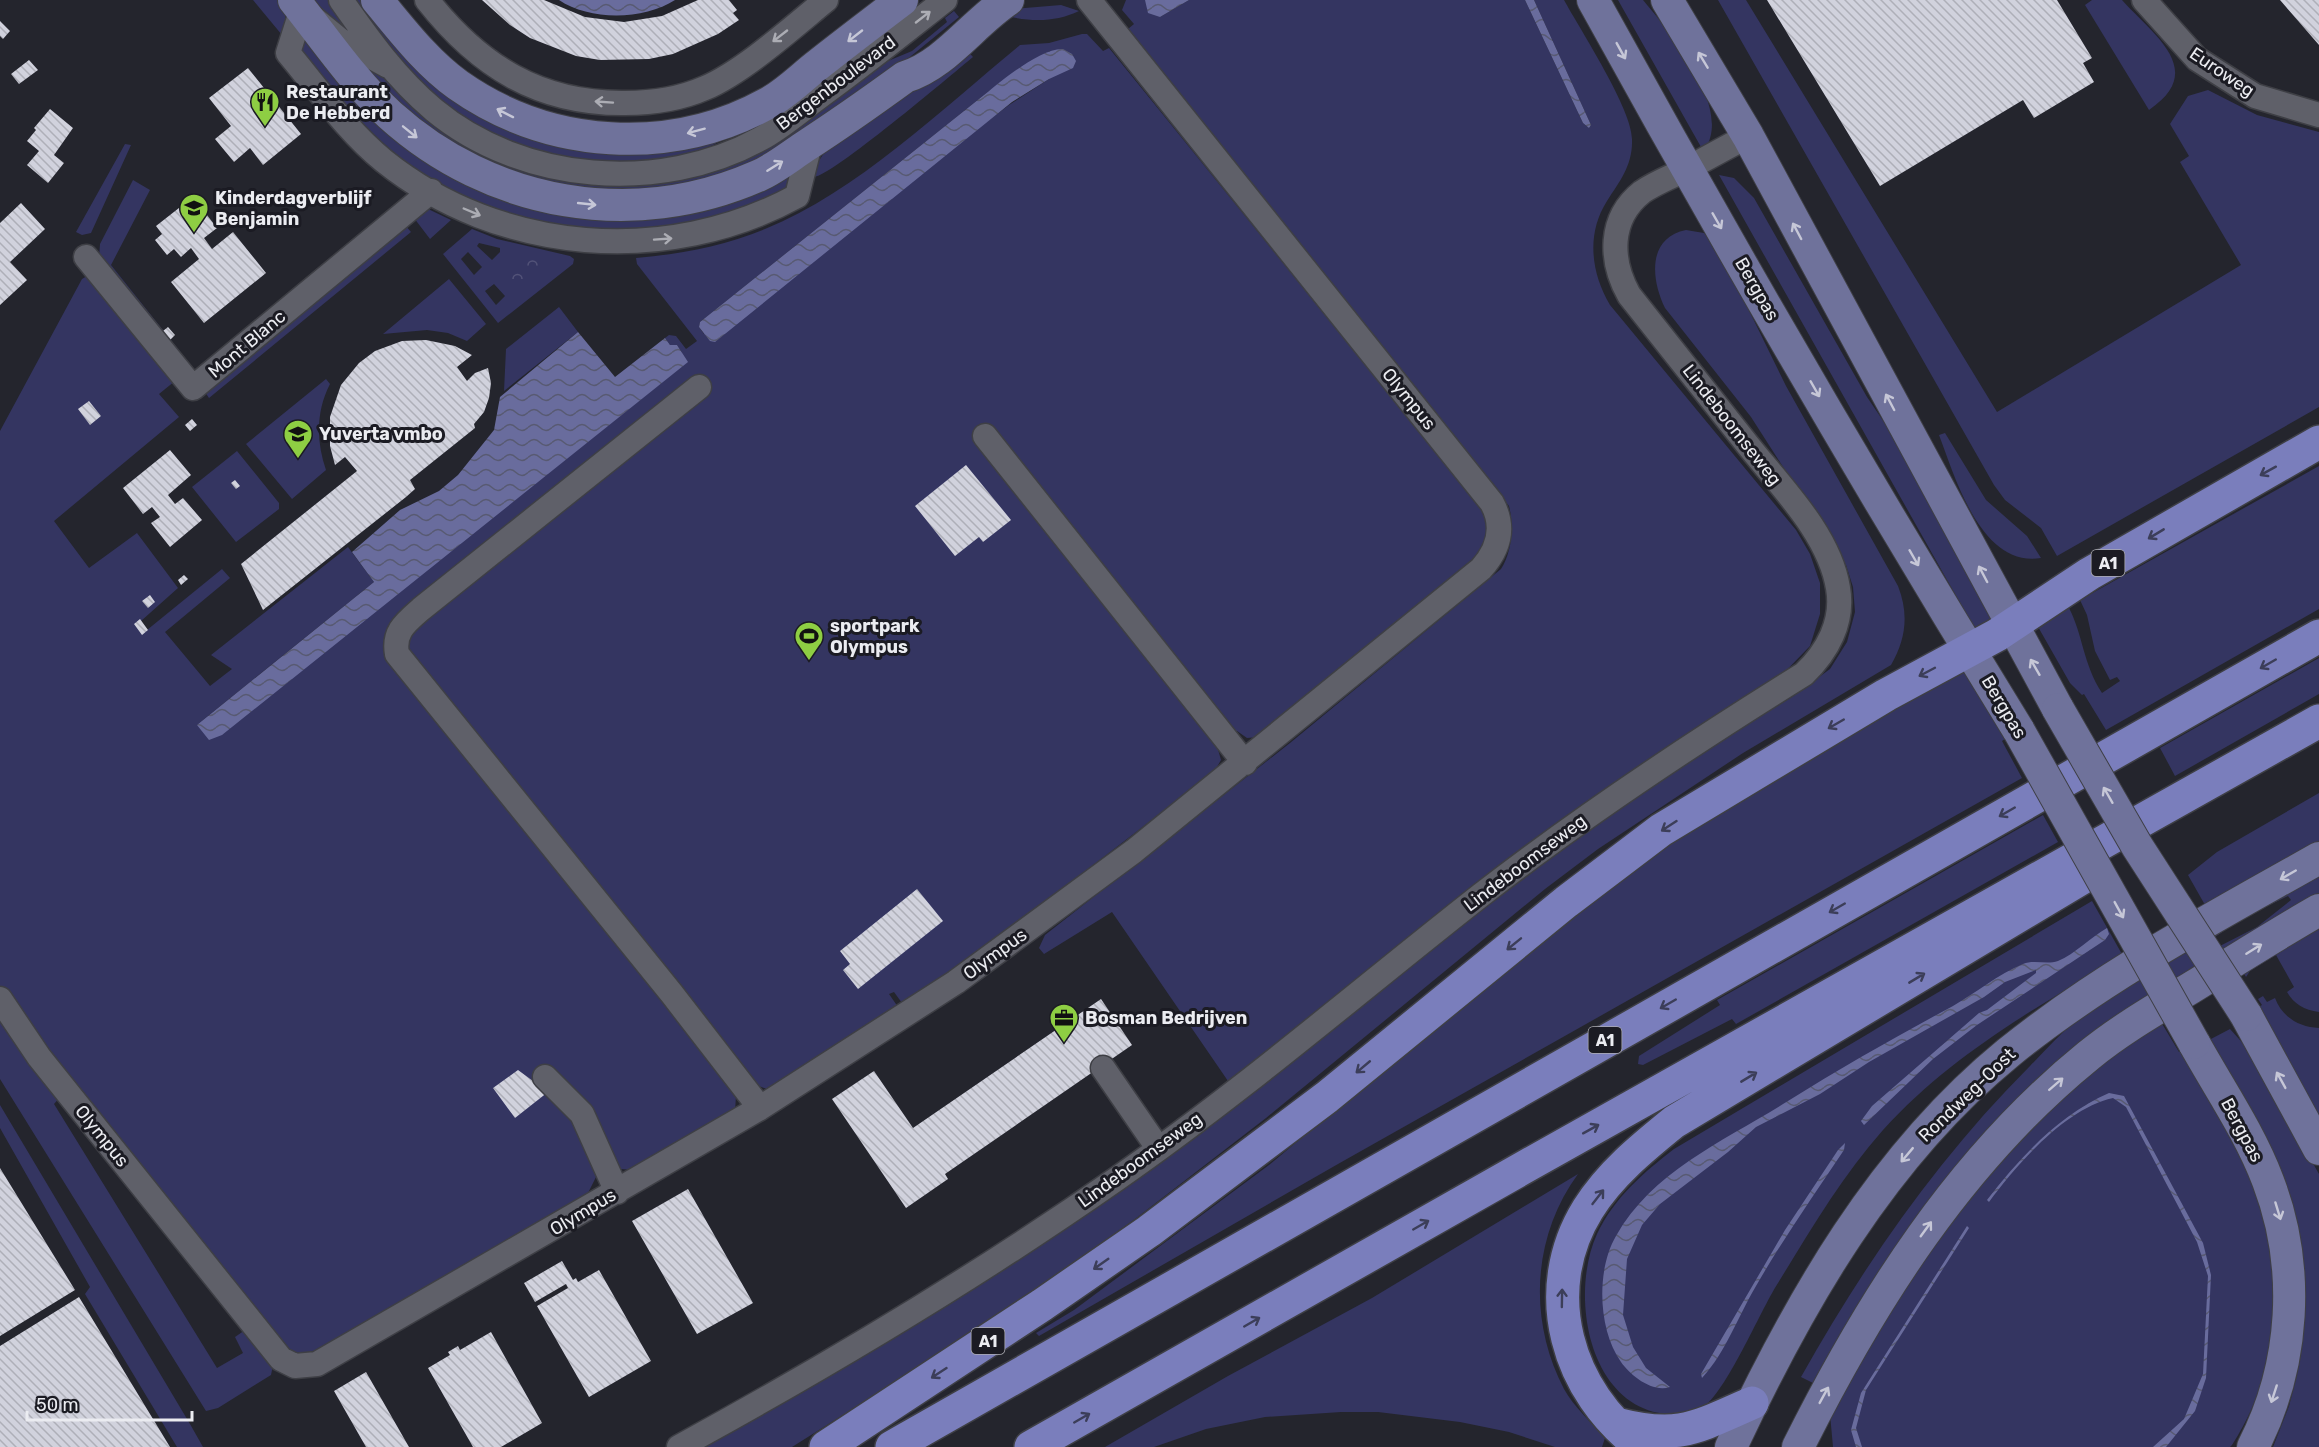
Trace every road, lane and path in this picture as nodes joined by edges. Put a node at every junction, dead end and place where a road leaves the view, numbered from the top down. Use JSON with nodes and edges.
{"nodes":[{"id":1,"x":341,"y":0,"type":"edge"},
{"id":2,"x":377,"y":0,"type":"edge"},
{"id":3,"x":427,"y":0,"type":"edge"},
{"id":4,"x":826,"y":0,"type":"edge"},
{"id":5,"x":902,"y":0,"type":"edge"},
{"id":6,"x":945,"y":0,"type":"edge"},
{"id":7,"x":990,"y":0,"type":"edge"},
{"id":8,"x":1008,"y":0,"type":"edge"},
{"id":9,"x":1089,"y":0,"type":"edge"},
{"id":10,"x":1593,"y":0,"type":"edge"},
{"id":11,"x":1667,"y":0,"type":"edge"},
{"id":12,"x":2144,"y":0,"type":"edge"},
{"id":13,"x":298,"y":5,"type":"edge"},
{"id":14,"x":388,"y":66,"type":"junction"},
{"id":15,"x":905,"y":77,"type":"junction"},
{"id":16,"x":770,"y":102,"type":"junction"},
{"id":17,"x":2319,"y":116,"type":"edge"},
{"id":18,"x":1748,"y":136,"type":"junction"},
{"id":19,"x":810,"y":144,"type":"junction"},
{"id":20,"x":720,"y":156,"type":"junction"},
{"id":21,"x":1687,"y":169,"type":"junction"},
{"id":22,"x":430,"y":191,"type":"junction"},
{"id":23,"x":86,"y":256,"type":"dead end"},
{"id":24,"x":699,"y":387,"type":"dead end"},
{"id":25,"x":985,"y":436,"type":"dead end"},
{"id":26,"x":2319,"y":442,"type":"edge"},
{"id":27,"x":2011,"y":625,"type":"junction"},
{"id":28,"x":2319,"y":636,"type":"edge"},
{"id":29,"x":1969,"y":650,"type":"junction"},
{"id":30,"x":2319,"y":721,"type":"edge"},
{"id":31,"x":2269,"y":749,"type":"junction"},
{"id":32,"x":1245,"y":763,"type":"junction"},
{"id":33,"x":2319,"y":858,"type":"edge"},
{"id":34,"x":2319,"y":910,"type":"edge"},
{"id":35,"x":0,"y":999,"type":"edge"},
{"id":36,"x":1103,"y":1068,"type":"dead end"},
{"id":37,"x":545,"y":1077,"type":"dead end"},
{"id":38,"x":760,"y":1108,"type":"junction"},
{"id":39,"x":1158,"y":1148,"type":"junction"},
{"id":40,"x":2319,"y":1149,"type":"edge"},
{"id":41,"x":616,"y":1192,"type":"junction"},
{"id":42,"x":1752,"y":1404,"type":"junction"},
{"id":43,"x":1616,"y":1424,"type":"junction"},
{"id":44,"x":679,"y":1447,"type":"edge"},
{"id":45,"x":826,"y":1447,"type":"edge"},
{"id":46,"x":892,"y":1447,"type":"edge"},
{"id":47,"x":1032,"y":1447,"type":"edge"},
{"id":48,"x":1642,"y":1447,"type":"edge"},
{"id":49,"x":1731,"y":1447,"type":"edge"},
{"id":50,"x":1798,"y":1447,"type":"edge"},
{"id":51,"x":2253,"y":1447,"type":"edge"}],
"edges":[{"from":1,"to":14,"type":"street","name":"Bergenboulevard"},
{"from":16,"to":2,"type":"main road","name":"Bergenboulevard","one_way":true},
{"from":4,"to":3,"type":"street","one_way":true},
{"from":5,"to":16,"type":"main road","name":"Bergenboulevard","one_way":true},
{"from":20,"to":6,"type":"street","name":"Bergenboulevard","one_way":true},
{"from":7,"to":15,"type":"main road","name":"Bergenboulevard"},
{"from":8,"to":15,"type":"main road","name":"Bergenboulevard"},
{"from":9,"to":32,"type":"street","name":"Olympus"},
{"from":10,"to":21,"type":"main road","name":"Bergpas","one_way":true},
{"from":18,"to":11,"type":"main road","one_way":true},
{"from":12,"to":17,"type":"street","name":"Euroweg"},
{"from":13,"to":14,"type":"street","name":"Bergenboulevard"},
{"from":13,"to":19,"type":"main road","name":"Bergenboulevard","one_way":true},
{"from":13,"to":22,"type":"street","name":"Bergenboulevard"},
{"from":14,"to":20,"type":"street","name":"Bergenboulevard"},
{"from":15,"to":19,"type":"main road","name":"Bergenboulevard"},
{"from":16,"to":20,"type":"street","name":"Bergenboulevard"},
{"from":18,"to":21,"type":"street","name":"Lindeboomseweg"},
{"from":27,"to":18,"type":"main road","one_way":true},
{"from":22,"to":19,"type":"street","name":"Bergenboulevard","one_way":true},
{"from":21,"to":29,"type":"main road","name":"Bergpas","one_way":true},
{"from":21,"to":39,"type":"street","name":"Lindeboomseweg"},
{"from":22,"to":23,"type":"street","name":"Mont Blanc"},
{"from":24,"to":38,"type":"street"},
{"from":25,"to":32,"type":"street"},
{"from":26,"to":27,"type":"highway","number":"A1","one_way":true},
{"from":27,"to":29,"type":"highway","number":"A1"},
{"from":40,"to":27,"type":"main road","one_way":true,"bridge":true},
{"from":28,"to":46,"type":"highway","number":"A1","one_way":true},
{"from":29,"to":45,"type":"highway","number":"A1","one_way":true},
{"from":29,"to":51,"type":"main road","name":"Bergpas","one_way":true,"bridge":true},
{"from":30,"to":31,"type":"highway"},
{"from":43,"to":31,"type":"highway","one_way":true},
{"from":47,"to":31,"type":"highway","one_way":true},
{"from":32,"to":38,"type":"street","name":"Olympus"},
{"from":33,"to":42,"type":"main road","name":"Rondweg-Oost","one_way":true},
{"from":50,"to":34,"type":"main road","one_way":true},
{"from":35,"to":41,"type":"street","name":"Olympus"},
{"from":36,"to":39,"type":"street"},
{"from":37,"to":41,"type":"street"},
{"from":38,"to":41,"type":"street","name":"Olympus"},
{"from":39,"to":44,"type":"street","name":"Lindeboomseweg"},
{"from":42,"to":43,"type":"highway"},
{"from":42,"to":49,"type":"main road","name":"Rondweg-Oost"},
{"from":43,"to":48,"type":"highway"}]}
